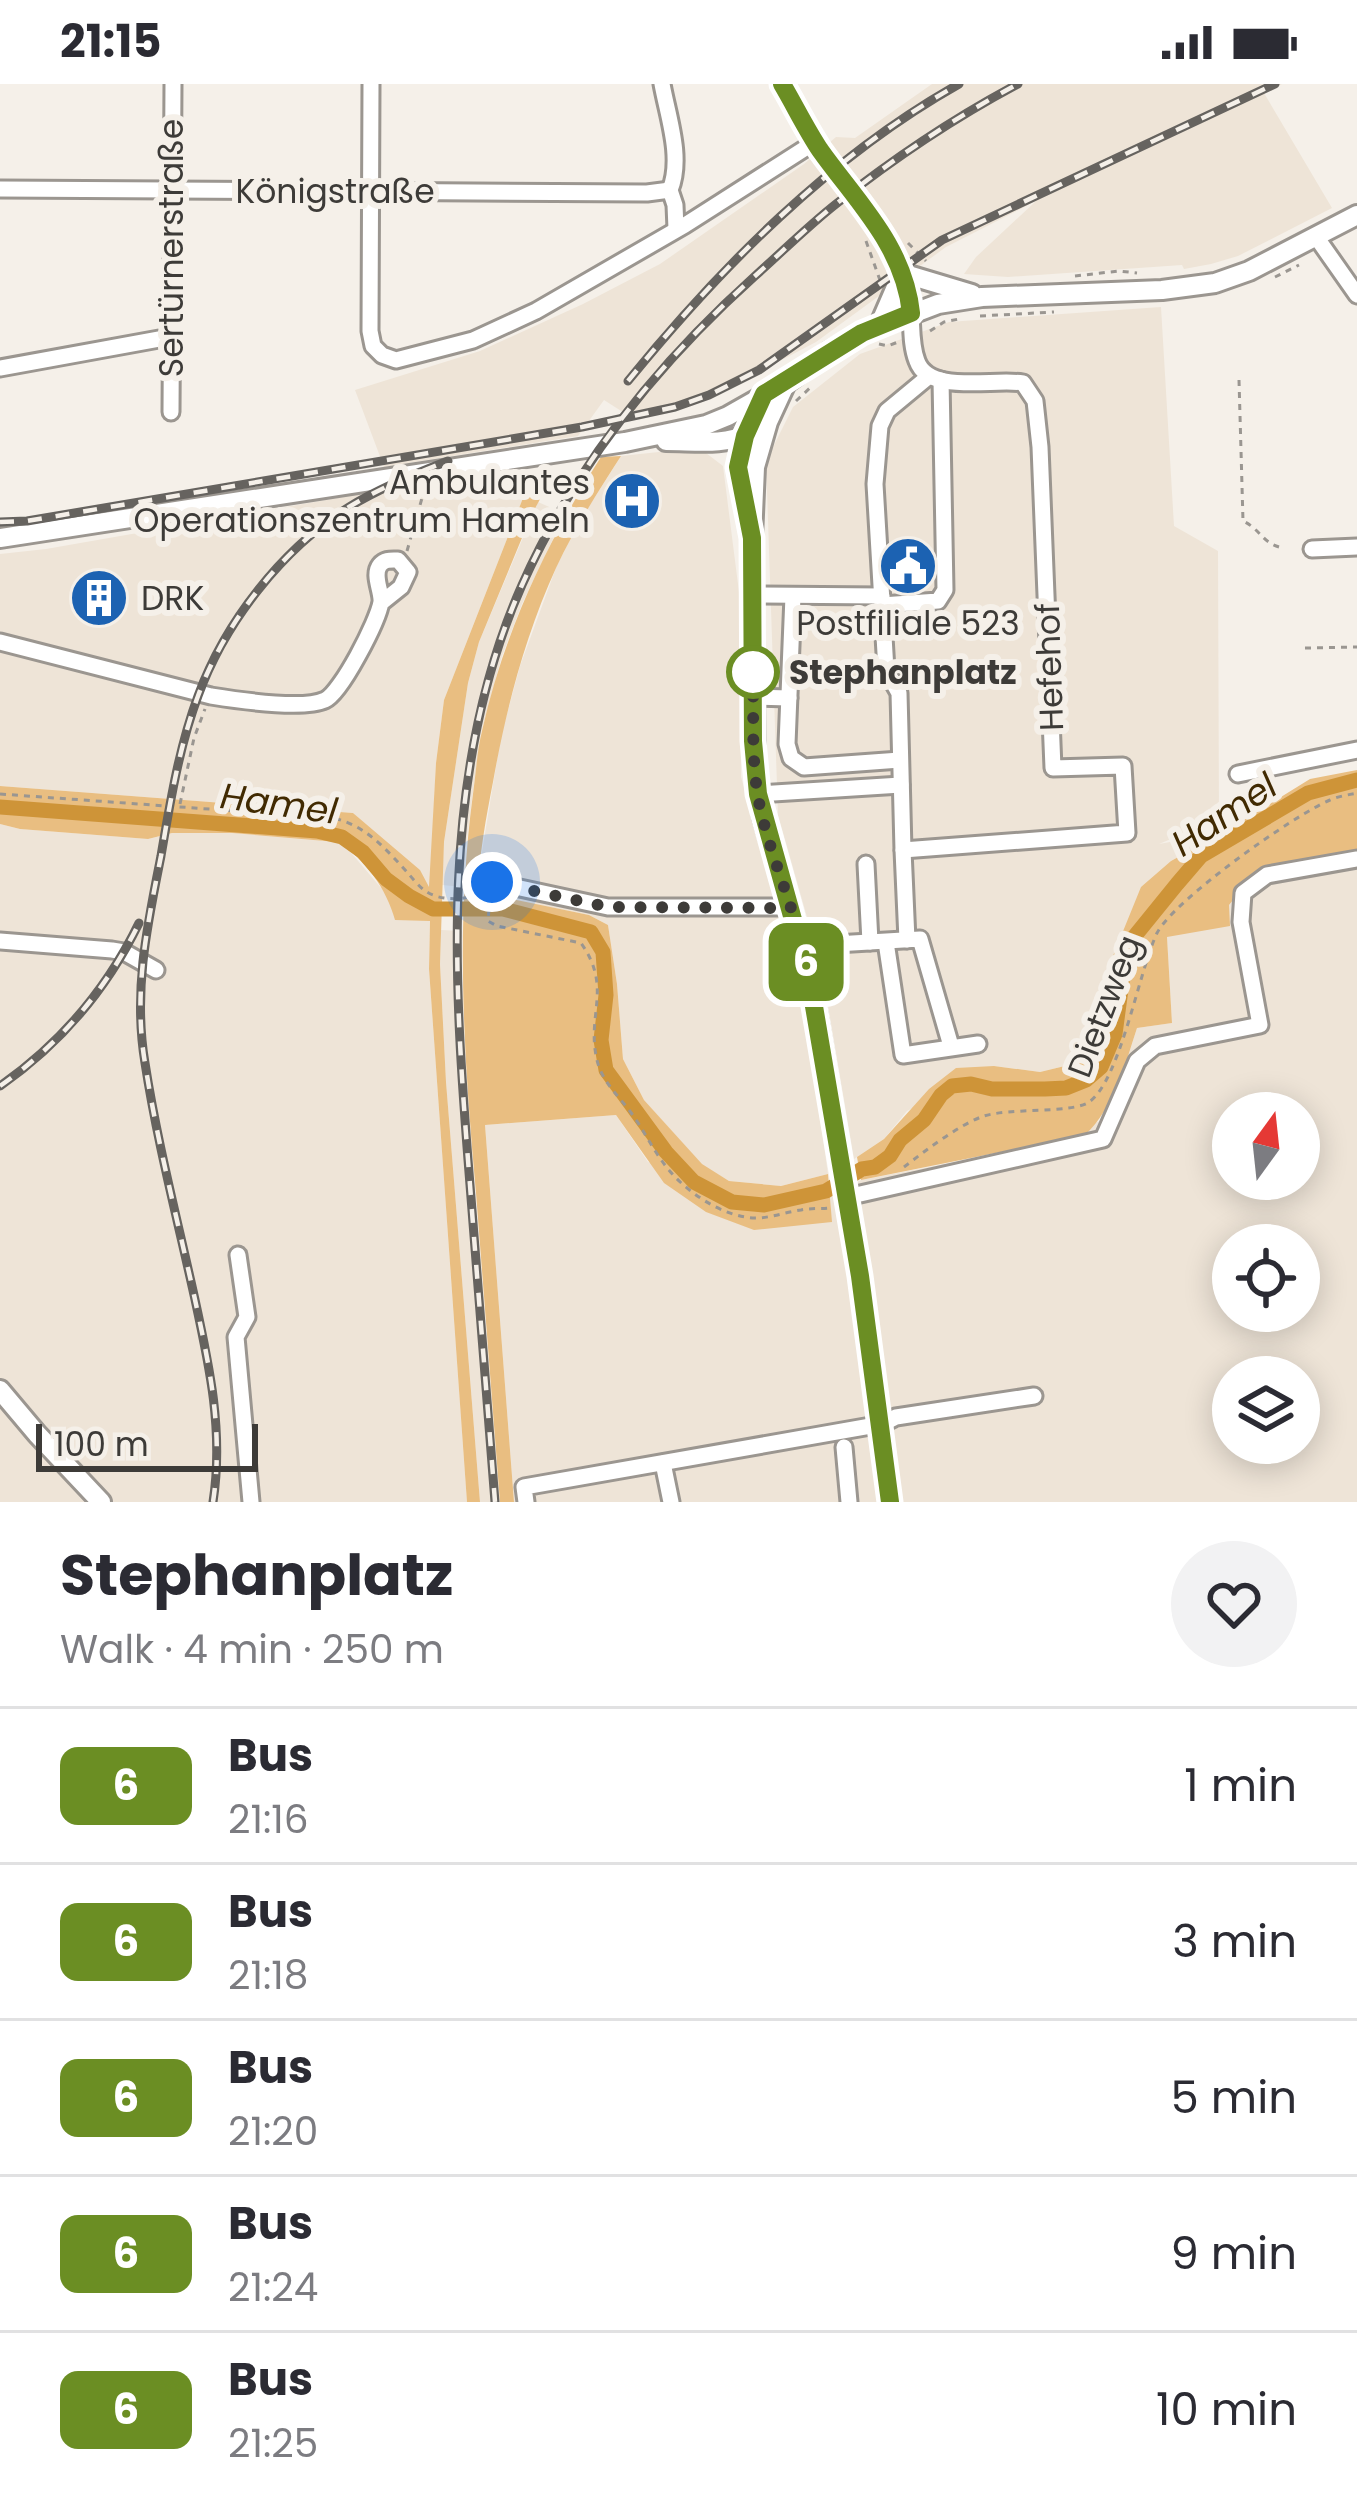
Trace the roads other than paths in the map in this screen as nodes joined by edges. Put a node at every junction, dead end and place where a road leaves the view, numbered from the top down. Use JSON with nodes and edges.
{"nodes":[{"id":1,"x":172,"y":84,"type":"edge"},
{"id":2,"x":371,"y":84,"type":"edge"},
{"id":3,"x":662,"y":84,"type":"edge"},
{"id":4,"x":782,"y":84,"type":"edge"},
{"id":5,"x":815,"y":142,"type":"junction"},
{"id":6,"x":0,"y":189,"type":"edge"},
{"id":7,"x":172,"y":190,"type":"junction"},
{"id":8,"x":670,"y":190,"type":"junction"},
{"id":9,"x":369,"y":191,"type":"junction"},
{"id":10,"x":1357,"y":215,"type":"edge"},
{"id":11,"x":676,"y":230,"type":"junction"},
{"id":12,"x":1316,"y":238,"type":"junction"},
{"id":13,"x":902,"y":273,"type":"junction"},
{"id":14,"x":1357,"y":295,"type":"edge"},
{"id":15,"x":982,"y":297,"type":"junction"},
{"id":16,"x":911,"y":313,"type":"junction"},
{"id":17,"x":879,"y":335,"type":"junction"},
{"id":18,"x":170,"y":337,"type":"junction"},
{"id":19,"x":0,"y":368,"type":"edge"},
{"id":20,"x":935,"y":379,"type":"junction"},
{"id":21,"x":786,"y":383,"type":"junction"},
{"id":22,"x":764,"y":394,"type":"junction"},
{"id":23,"x":171,"y":412,"type":"dead end"},
{"id":24,"x":769,"y":422,"type":"junction"},
{"id":25,"x":710,"y":434,"type":"junction"},
{"id":26,"x":745,"y":436,"type":"junction"},
{"id":27,"x":747,"y":467,"type":"junction"},
{"id":28,"x":0,"y":538,"type":"edge"},
{"id":29,"x":1357,"y":547,"type":"edge"},
{"id":30,"x":1312,"y":548,"type":"dead end"},
{"id":31,"x":754,"y":595,"type":"junction"},
{"id":32,"x":794,"y":596,"type":"junction"},
{"id":33,"x":882,"y":601,"type":"junction"},
{"id":34,"x":381,"y":603,"type":"junction"},
{"id":35,"x":0,"y":642,"type":"edge"},
{"id":36,"x":753,"y":698,"type":"junction"},
{"id":37,"x":789,"y":698,"type":"junction"},
{"id":38,"x":1357,"y":749,"type":"edge"},
{"id":39,"x":900,"y":760,"type":"junction"},
{"id":40,"x":1238,"y":774,"type":"dead end"},
{"id":41,"x":901,"y":785,"type":"junction"},
{"id":42,"x":758,"y":794,"type":"junction"},
{"id":43,"x":903,"y":850,"type":"junction"},
{"id":44,"x":1357,"y":860,"type":"edge"},
{"id":45,"x":866,"y":864,"type":"dead end"},
{"id":46,"x":491,"y":887,"type":"road end"},
{"id":47,"x":791,"y":908,"type":"junction"},
{"id":48,"x":913,"y":939,"type":"junction"},
{"id":49,"x":0,"y":941,"type":"edge"},
{"id":50,"x":878,"y":942,"type":"junction"},
{"id":51,"x":802,"y":946,"type":"junction"},
{"id":52,"x":157,"y":970,"type":"dead end"},
{"id":53,"x":978,"y":1044,"type":"dead end"},
{"id":54,"x":951,"y":1046,"type":"junction"},
{"id":55,"x":846,"y":1192,"type":"junction"},
{"id":56,"x":238,"y":1255,"type":"dead end"},
{"id":57,"x":0,"y":1390,"type":"edge"},
{"id":58,"x":1034,"y":1396,"type":"dead end"},
{"id":59,"x":882,"y":1424,"type":"junction"},
{"id":60,"x":844,"y":1447,"type":"dead end"},
{"id":61,"x":663,"y":1463,"type":"junction"},
{"id":62,"x":101,"y":1502,"type":"edge"},
{"id":63,"x":251,"y":1502,"type":"edge"},
{"id":64,"x":526,"y":1502,"type":"edge"},
{"id":65,"x":671,"y":1502,"type":"edge"},
{"id":66,"x":850,"y":1502,"type":"edge"},
{"id":67,"x":890,"y":1502,"type":"edge"}],
"edges":[{"from":1,"to":7,"type":"street","name":"Sertürnerstraße"},
{"from":2,"to":9,"type":"street"},
{"from":3,"to":8,"type":"street"},
{"from":4,"to":5,"type":"main road"},
{"from":5,"to":11,"type":"street"},
{"from":5,"to":13,"type":"main road"},
{"from":6,"to":7,"type":"street","name":"Königstraße"},
{"from":7,"to":9,"type":"street","name":"Königstraße"},
{"from":7,"to":18,"type":"street","name":"Sertürnerstraße"},
{"from":8,"to":9,"type":"street","name":"Königstraße"},
{"from":8,"to":11,"type":"street"},
{"from":9,"to":11,"type":"street"},
{"from":10,"to":12,"type":"main road"},
{"from":12,"to":14,"type":"street"},
{"from":12,"to":15,"type":"main road"},
{"from":13,"to":15,"type":"main road"},
{"from":13,"to":16,"type":"main road"},
{"from":13,"to":17,"type":"main road"},
{"from":15,"to":16,"type":"main road"},
{"from":16,"to":17,"type":"main road"},
{"from":16,"to":20,"type":"street"},
{"from":17,"to":21,"type":"main road"},
{"from":18,"to":19,"type":"street"},
{"from":18,"to":23,"type":"street","name":"Sertürnerstraße"},
{"from":20,"to":33,"type":"street"},
{"from":20,"to":33,"type":"street"},
{"from":20,"to":43,"type":"street","name":"Hefehof"},
{"from":21,"to":22,"type":"main road"},
{"from":21,"to":24,"type":"main road"},
{"from":22,"to":25,"type":"main road"},
{"from":22,"to":26,"type":"main road"},
{"from":24,"to":26,"type":"main road"},
{"from":24,"to":27,"type":"main road"},
{"from":25,"to":26,"type":"main road"},
{"from":25,"to":27,"type":"main road"},
{"from":25,"to":28,"type":"main road"},
{"from":26,"to":27,"type":"main road"},
{"from":27,"to":31,"type":"main road"},
{"from":29,"to":30,"type":"street"},
{"from":31,"to":32,"type":"street"},
{"from":31,"to":36,"type":"main road"},
{"from":32,"to":33,"type":"street"},
{"from":32,"to":37,"type":"street"},
{"from":33,"to":39,"type":"street"},
{"from":34,"to":34,"type":"street"},
{"from":34,"to":35,"type":"street"},
{"from":36,"to":37,"type":"street"},
{"from":36,"to":42,"type":"main road"},
{"from":37,"to":39,"type":"street"},
{"from":38,"to":40,"type":"street"},
{"from":39,"to":41,"type":"street"},
{"from":41,"to":42,"type":"street"},
{"from":41,"to":43,"type":"street"},
{"from":42,"to":47,"type":"main road"},
{"from":43,"to":48,"type":"street"},
{"from":44,"to":55,"type":"street"},
{"from":45,"to":50,"type":"street"},
{"from":46,"to":47,"type":"street"},
{"from":47,"to":51,"type":"main road"},
{"from":48,"to":50,"type":"street"},
{"from":48,"to":54,"type":"street"},
{"from":49,"to":52,"type":"street"},
{"from":50,"to":51,"type":"street"},
{"from":50,"to":54,"type":"street"},
{"from":51,"to":55,"type":"main road"},
{"from":53,"to":54,"type":"street"},
{"from":55,"to":59,"type":"main road"},
{"from":56,"to":63,"type":"street"},
{"from":57,"to":62,"type":"main road"},
{"from":58,"to":59,"type":"street"},
{"from":59,"to":61,"type":"street"},
{"from":59,"to":67,"type":"main road"},
{"from":60,"to":66,"type":"street"},
{"from":61,"to":64,"type":"street"},
{"from":61,"to":65,"type":"street"}]}
